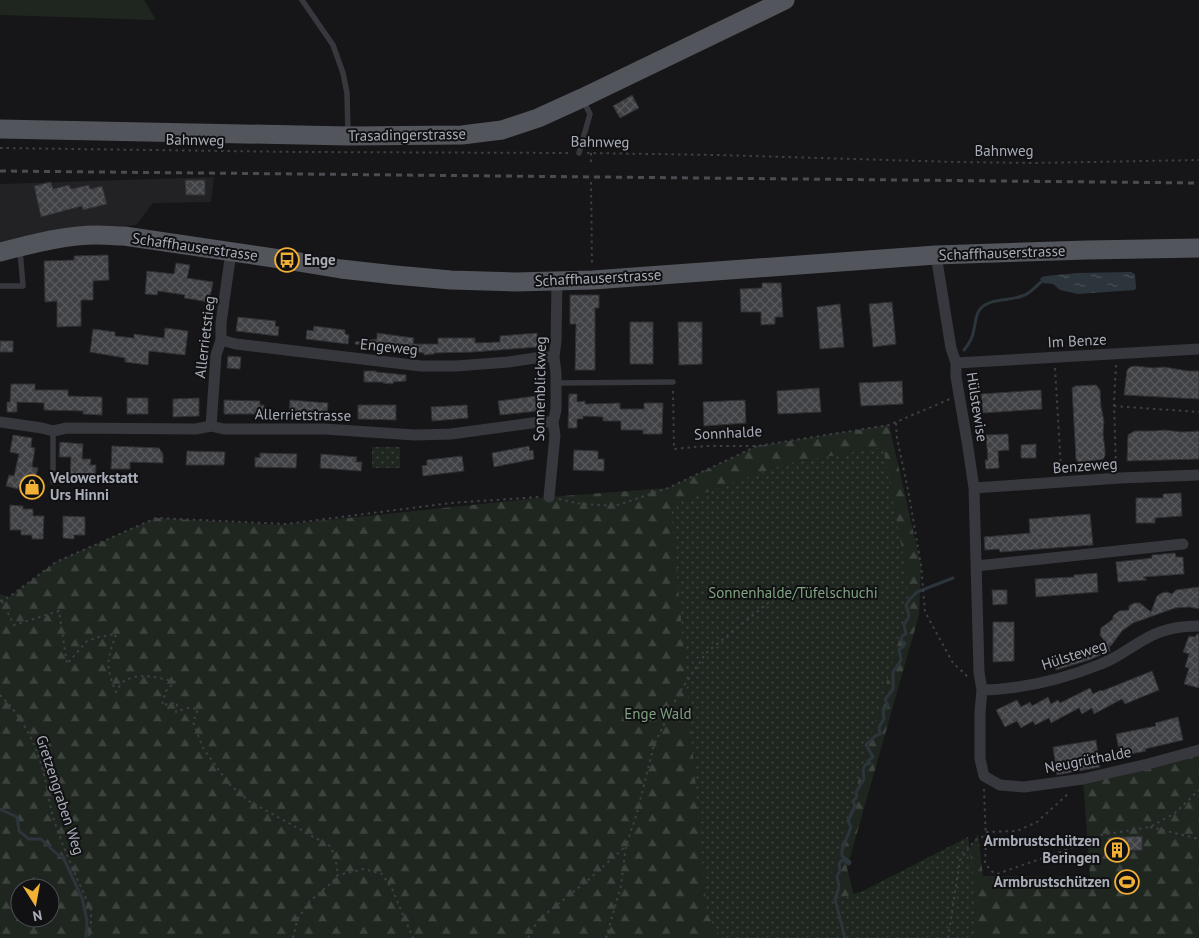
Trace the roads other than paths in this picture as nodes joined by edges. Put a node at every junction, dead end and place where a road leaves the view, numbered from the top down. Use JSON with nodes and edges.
{"nodes":[{"id":1,"x":302,"y":0,"type":"edge"},
{"id":2,"x":785,"y":0,"type":"edge"},
{"id":3,"x":582,"y":98,"type":"junction"},
{"id":4,"x":0,"y":129,"type":"edge"},
{"id":5,"x":348,"y":136,"type":"junction"},
{"id":6,"x":579,"y":153,"type":"road end"},
{"id":7,"x":20,"y":247,"type":"junction"},
{"id":8,"x":1199,"y":248,"type":"edge"},
{"id":9,"x":0,"y":252,"type":"edge"},
{"id":10,"x":231,"y":252,"type":"junction"},
{"id":11,"x":936,"y":255,"type":"junction"},
{"id":12,"x":557,"y":282,"type":"junction"},
{"id":13,"x":0,"y":286,"type":"edge"},
{"id":14,"x":221,"y":340,"type":"junction"},
{"id":15,"x":1199,"y":349,"type":"edge"},
{"id":16,"x":554,"y":357,"type":"junction"},
{"id":17,"x":956,"y":363,"type":"junction"},
{"id":18,"x":672,"y":382,"type":"road end"},
{"id":19,"x":556,"y":383,"type":"junction"},
{"id":20,"x":0,"y":422,"type":"edge"},
{"id":21,"x":553,"y":422,"type":"junction"},
{"id":22,"x":211,"y":426,"type":"junction"},
{"id":23,"x":53,"y":430,"type":"junction"},
{"id":24,"x":1199,"y":475,"type":"edge"},
{"id":25,"x":53,"y":482,"type":"dead end"},
{"id":26,"x":974,"y":488,"type":"junction"},
{"id":27,"x":549,"y":497,"type":"road end"},
{"id":28,"x":1183,"y":544,"type":"dead end"},
{"id":29,"x":976,"y":566,"type":"junction"},
{"id":30,"x":1199,"y":626,"type":"edge"},
{"id":31,"x":982,"y":690,"type":"junction"},
{"id":32,"x":1199,"y":750,"type":"edge"},
{"id":33,"x":984,"y":776,"type":"joint"}],
"edges":[{"from":1,"to":5,"type":"lane"},
{"from":2,"to":3,"type":"main road","name":"Trasadingerstrasse"},
{"from":3,"to":5,"type":"main road","name":"Trasadingerstrasse"},
{"from":3,"to":6,"type":"lane"},
{"from":4,"to":5,"type":"main road","name":"Trasadingerstrasse"},
{"from":7,"to":9,"type":"main road","name":"Schaffhauserstrasse"},
{"from":7,"to":10,"type":"main road","name":"Schaffhauserstrasse"},
{"from":7,"to":13,"type":"lane"},
{"from":8,"to":11,"type":"main road","name":"Schaffhauserstrasse"},
{"from":10,"to":12,"type":"main road","name":"Schaffhauserstrasse"},
{"from":10,"to":14,"type":"street","name":"Allerrietstieg"},
{"from":11,"to":12,"type":"main road","name":"Schaffhauserstrasse"},
{"from":11,"to":17,"type":"street","name":"Hülstewise"},
{"from":12,"to":16,"type":"street","name":"Sonnenblickweg"},
{"from":14,"to":16,"type":"street","name":"Engeweg"},
{"from":14,"to":22,"type":"street","name":"Allerrietstieg"},
{"from":15,"to":17,"type":"street","name":"Im Benze"},
{"from":16,"to":19,"type":"street","name":"Sonnenblickweg"},
{"from":17,"to":26,"type":"street","name":"Hülstewise"},
{"from":18,"to":19,"type":"lane"},
{"from":19,"to":21,"type":"street","name":"Sonnenblickweg"},
{"from":20,"to":23,"type":"street","name":"Allerrietstrasse"},
{"from":21,"to":22,"type":"street","name":"Allerrietstrasse"},
{"from":21,"to":27,"type":"street","name":"Sonnenblickweg"},
{"from":22,"to":23,"type":"street","name":"Allerrietstrasse"},
{"from":23,"to":25,"type":"lane"},
{"from":24,"to":26,"type":"street","name":"Benzeweg"},
{"from":26,"to":29,"type":"street","name":"Hülstewise"},
{"from":28,"to":29,"type":"street"},
{"from":29,"to":31,"type":"street","name":"Hülstewise"},
{"from":30,"to":31,"type":"street","name":"Hülsteweg"},
{"from":31,"to":33,"type":"street","name":"Hülstewise"},
{"from":32,"to":33,"type":"street","name":"Neugrüthalde"}]}
